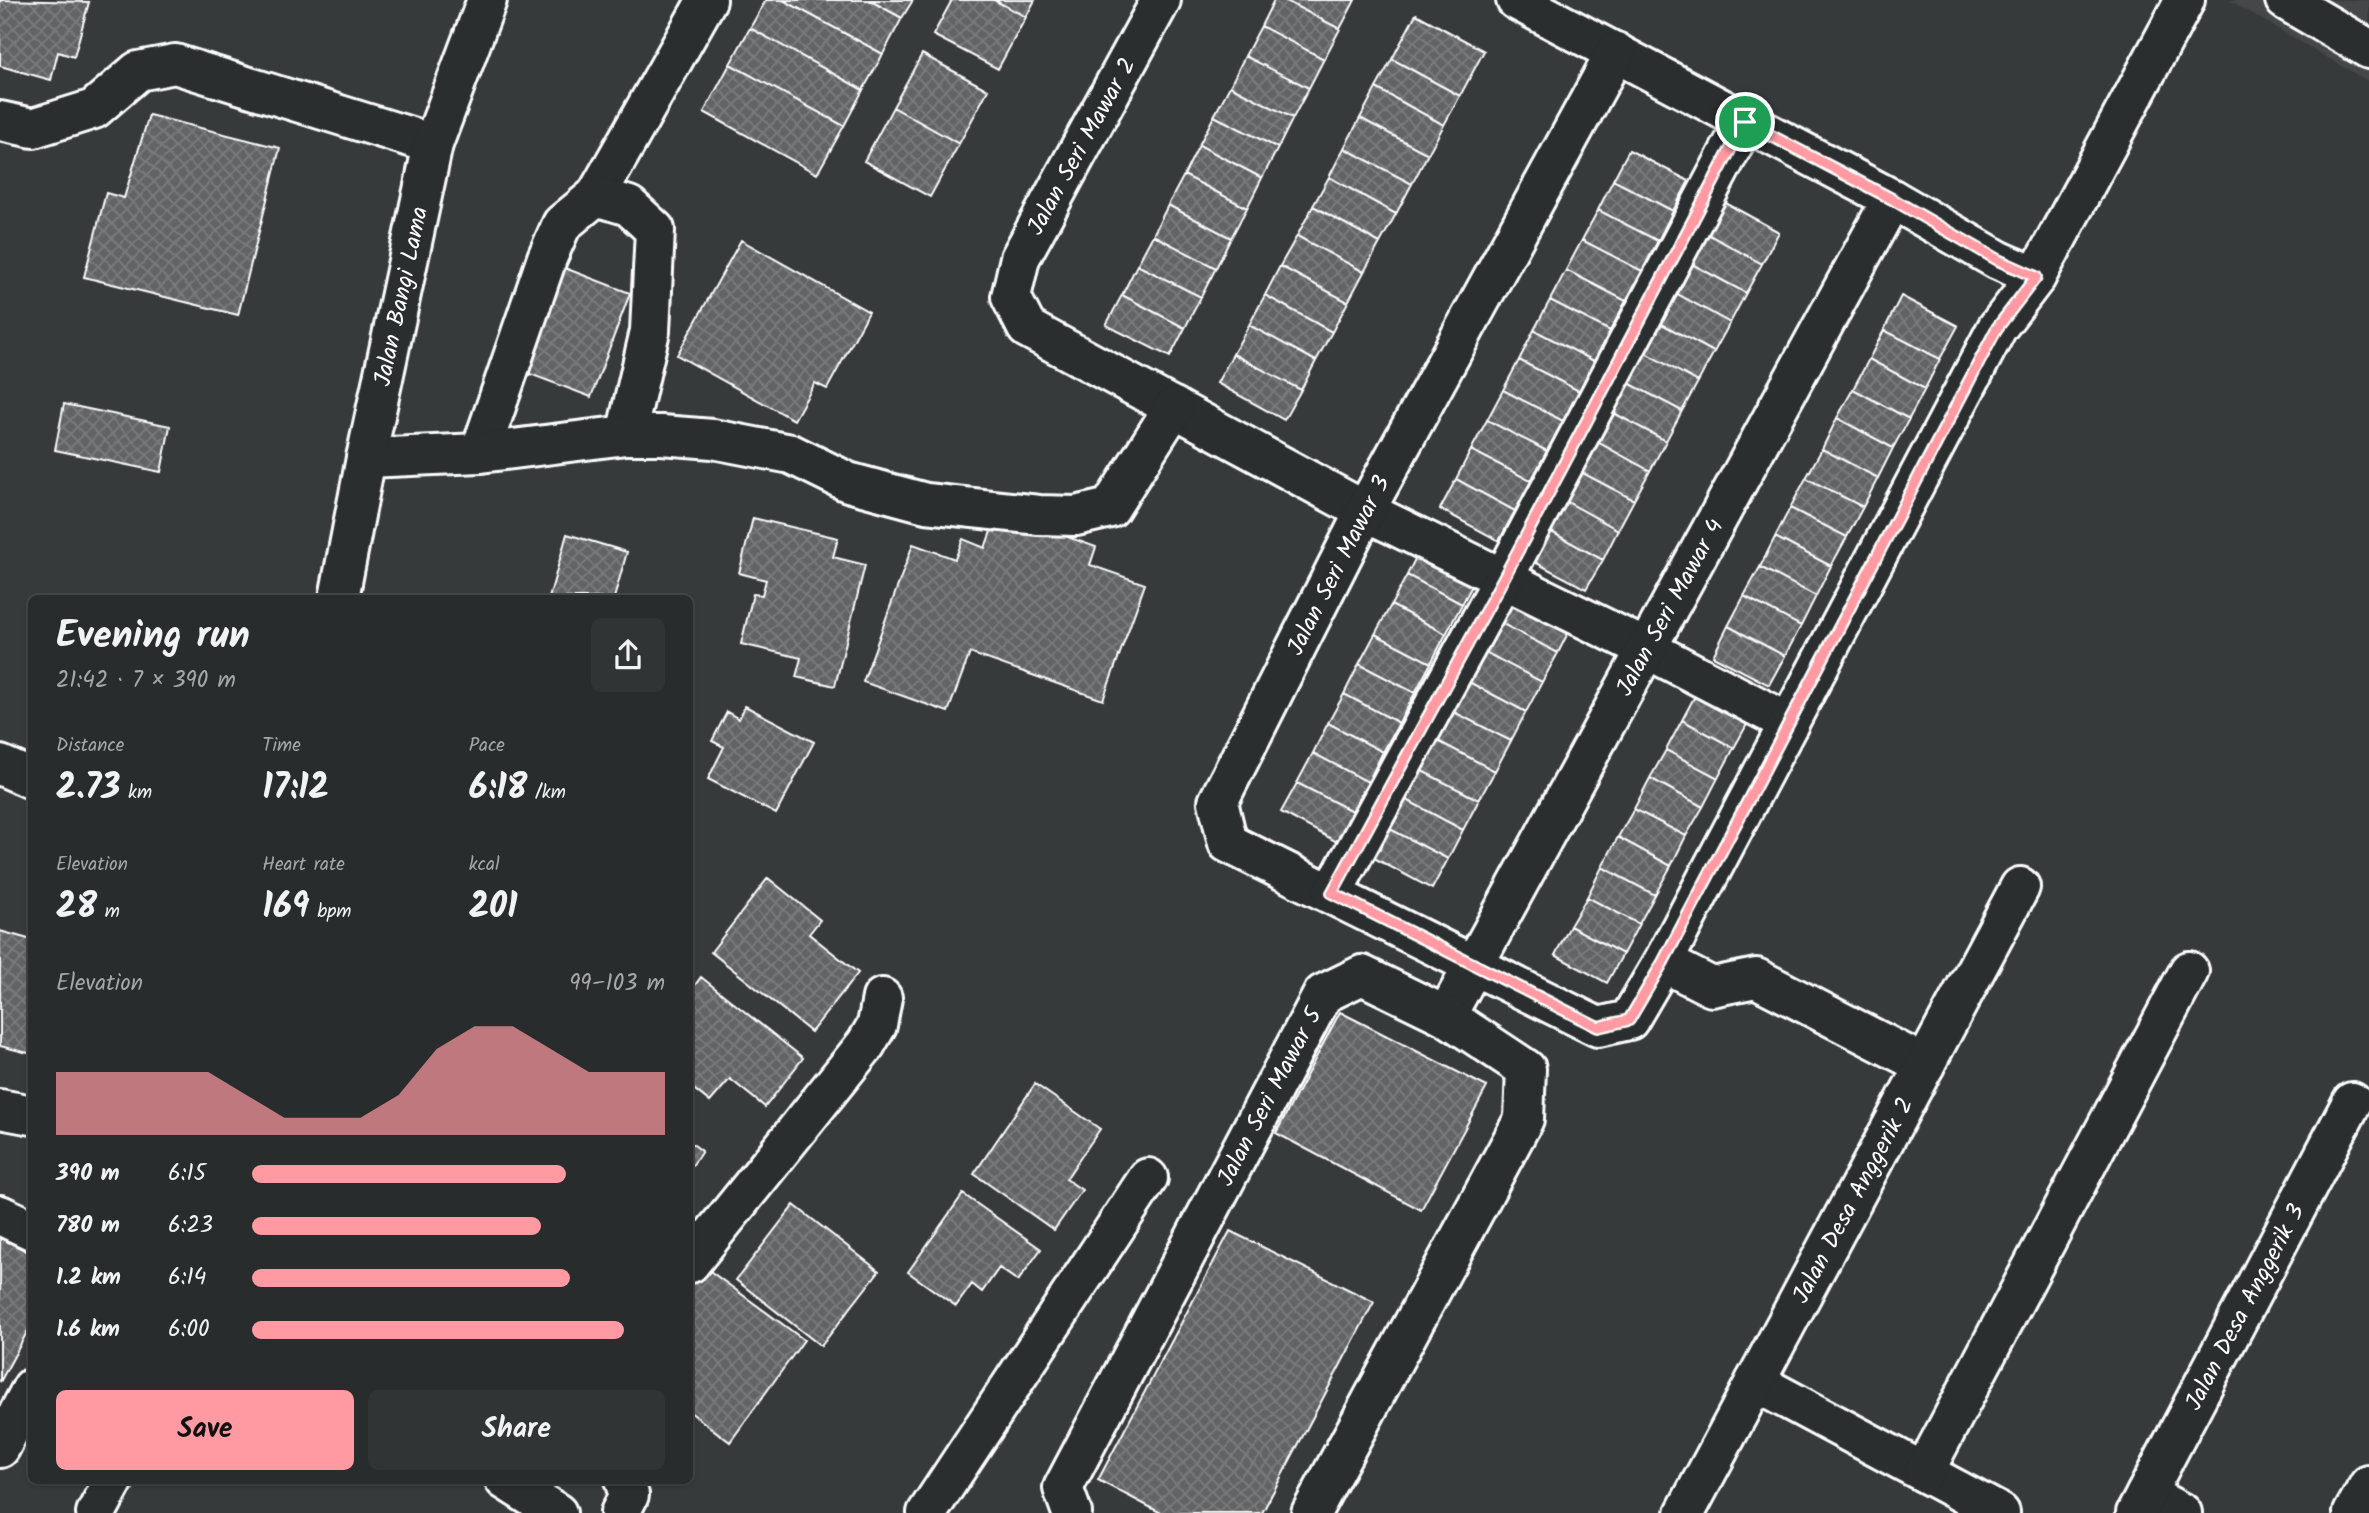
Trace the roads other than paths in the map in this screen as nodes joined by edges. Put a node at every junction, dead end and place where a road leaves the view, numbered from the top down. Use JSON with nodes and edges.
{"nodes":[{"id":1,"x":487,"y":0,"type":"edge"},
{"id":2,"x":707,"y":0,"type":"edge"},
{"id":3,"x":1161,"y":0,"type":"edge"},
{"id":4,"x":1516,"y":0,"type":"edge"},
{"id":5,"x":2185,"y":0,"type":"edge"},
{"id":6,"x":2285,"y":0,"type":"edge"},
{"id":7,"x":2369,"y":49,"type":"edge"},
{"id":8,"x":1616,"y":52,"type":"junction"},
{"id":9,"x":0,"y":121,"type":"edge"},
{"id":10,"x":1745,"y":122,"type":"junction"},
{"id":11,"x":433,"y":144,"type":"junction"},
{"id":12,"x":596,"y":196,"type":"junction"},
{"id":13,"x":1892,"y":199,"type":"junction"},
{"id":14,"x":2036,"y":277,"type":"junction"},
{"id":15,"x":1174,"y":407,"type":"junction"},
{"id":16,"x":626,"y":435,"type":"junction"},
{"id":17,"x":480,"y":453,"type":"junction"},
{"id":18,"x":366,"y":458,"type":"junction"},
{"id":19,"x":1365,"y":511,"type":"junction"},
{"id":20,"x":1503,"y":579,"type":"junction"},
{"id":21,"x":340,"y":595,"type":"edge"},
{"id":22,"x":1647,"y":649,"type":"junction"},
{"id":23,"x":1788,"y":723,"type":"junction"},
{"id":24,"x":0,"y":765,"type":"edge"},
{"id":25,"x":28,"y":777,"type":"edge"},
{"id":26,"x":2020,"y":887,"type":"dead end"},
{"id":27,"x":1332,"y":893,"type":"junction"},
{"id":28,"x":1663,"y":962,"type":"junction"},
{"id":29,"x":1474,"y":965,"type":"junction"},
{"id":30,"x":2189,"y":971,"type":"dead end"},
{"id":31,"x":881,"y":998,"type":"dead end"},
{"id":32,"x":1446,"y":1016,"type":"junction"},
{"id":33,"x":1925,"y":1065,"type":"junction"},
{"id":34,"x":2352,"y":1102,"type":"dead end"},
{"id":35,"x":0,"y":1109,"type":"edge"},
{"id":36,"x":28,"y":1114,"type":"edge"},
{"id":37,"x":1148,"y":1178,"type":"dead end"},
{"id":38,"x":0,"y":1215,"type":"edge"},
{"id":39,"x":28,"y":1228,"type":"edge"},
{"id":40,"x":693,"y":1259,"type":"edge"},
{"id":41,"x":1755,"y":1382,"type":"junction"},
{"id":42,"x":28,"y":1396,"type":"edge"},
{"id":43,"x":0,"y":1448,"type":"edge"},
{"id":44,"x":1924,"y":1472,"type":"junction"},
{"id":45,"x":112,"y":1484,"type":"edge"},
{"id":46,"x":511,"y":1484,"type":"edge"},
{"id":47,"x":625,"y":1484,"type":"edge"},
{"id":48,"x":2369,"y":1485,"type":"edge"},
{"id":49,"x":2141,"y":1503,"type":"edge"},
{"id":50,"x":96,"y":1513,"type":"edge"},
{"id":51,"x":557,"y":1513,"type":"edge"},
{"id":52,"x":620,"y":1513,"type":"edge"},
{"id":53,"x":927,"y":1513,"type":"edge"},
{"id":54,"x":1072,"y":1513,"type":"edge"},
{"id":55,"x":1311,"y":1513,"type":"edge"},
{"id":56,"x":1685,"y":1513,"type":"edge"},
{"id":57,"x":2000,"y":1513,"type":"edge"},
{"id":58,"x":2182,"y":1513,"type":"edge"},
{"id":59,"x":2353,"y":1513,"type":"edge"}],
"edges":[{"from":1,"to":11,"type":"street","name":"Jalan Bangi Lama"},
{"from":2,"to":12,"type":"street"},
{"from":3,"to":15,"type":"street","name":"Jalan Seri Mawar 2"},
{"from":4,"to":8,"type":"street"},
{"from":5,"to":14,"type":"street","name":"Jalan Seri Mawar 3"},
{"from":6,"to":7,"type":"street"},
{"from":8,"to":10,"type":"street"},
{"from":8,"to":19,"type":"street","name":"Jalan Seri Mawar 3"},
{"from":9,"to":11,"type":"street"},
{"from":10,"to":13,"type":"street"},
{"from":10,"to":20,"type":"street"},
{"from":11,"to":18,"type":"street","name":"Jalan Bangi Lama"},
{"from":12,"to":16,"type":"street"},
{"from":12,"to":17,"type":"street"},
{"from":13,"to":14,"type":"street"},
{"from":13,"to":22,"type":"street","name":"Jalan Seri Mawar 4"},
{"from":14,"to":23,"type":"street","name":"Jalan Seri Mawar 3"},
{"from":15,"to":16,"type":"street"},
{"from":15,"to":19,"type":"street"},
{"from":16,"to":17,"type":"street"},
{"from":17,"to":18,"type":"street"},
{"from":18,"to":21,"type":"street","name":"Jalan Bangi Lama"},
{"from":19,"to":20,"type":"street"},
{"from":19,"to":27,"type":"street","name":"Jalan Seri Mawar 3"},
{"from":20,"to":22,"type":"street"},
{"from":20,"to":27,"type":"street"},
{"from":22,"to":23,"type":"street"},
{"from":22,"to":29,"type":"street","name":"Jalan Seri Mawar 4"},
{"from":23,"to":28,"type":"street","name":"Jalan Seri Mawar 3"},
{"from":24,"to":25,"type":"street"},
{"from":26,"to":33,"type":"street","name":"Jalan Desa Anggerik 2"},
{"from":27,"to":29,"type":"street","name":"Jalan Seri Mawar 3"},
{"from":28,"to":29,"type":"street","name":"Jalan Seri Mawar 3"},
{"from":28,"to":33,"type":"street"},
{"from":29,"to":32,"type":"street","name":"Jalan Seri Mawar 4"},
{"from":30,"to":44,"type":"street"},
{"from":31,"to":40,"type":"street"},
{"from":32,"to":54,"type":"street","name":"Jalan Seri Mawar 5"},
{"from":32,"to":55,"type":"street","name":"Jalan Seri Mawar 5"},
{"from":33,"to":41,"type":"street","name":"Jalan Desa Anggerik 2"},
{"from":34,"to":49,"type":"street","name":"Jalan Desa Anggerik 3"},
{"from":35,"to":36,"type":"street"},
{"from":37,"to":53,"type":"street"},
{"from":38,"to":39,"type":"street"},
{"from":41,"to":44,"type":"street"},
{"from":41,"to":56,"type":"street","name":"Jalan Desa Anggerik 2"},
{"from":42,"to":43,"type":"street"},
{"from":44,"to":57,"type":"street"},
{"from":45,"to":50,"type":"street"},
{"from":46,"to":51,"type":"street"},
{"from":47,"to":52,"type":"street"},
{"from":48,"to":59,"type":"street"},
{"from":49,"to":58,"type":"street"}]}
